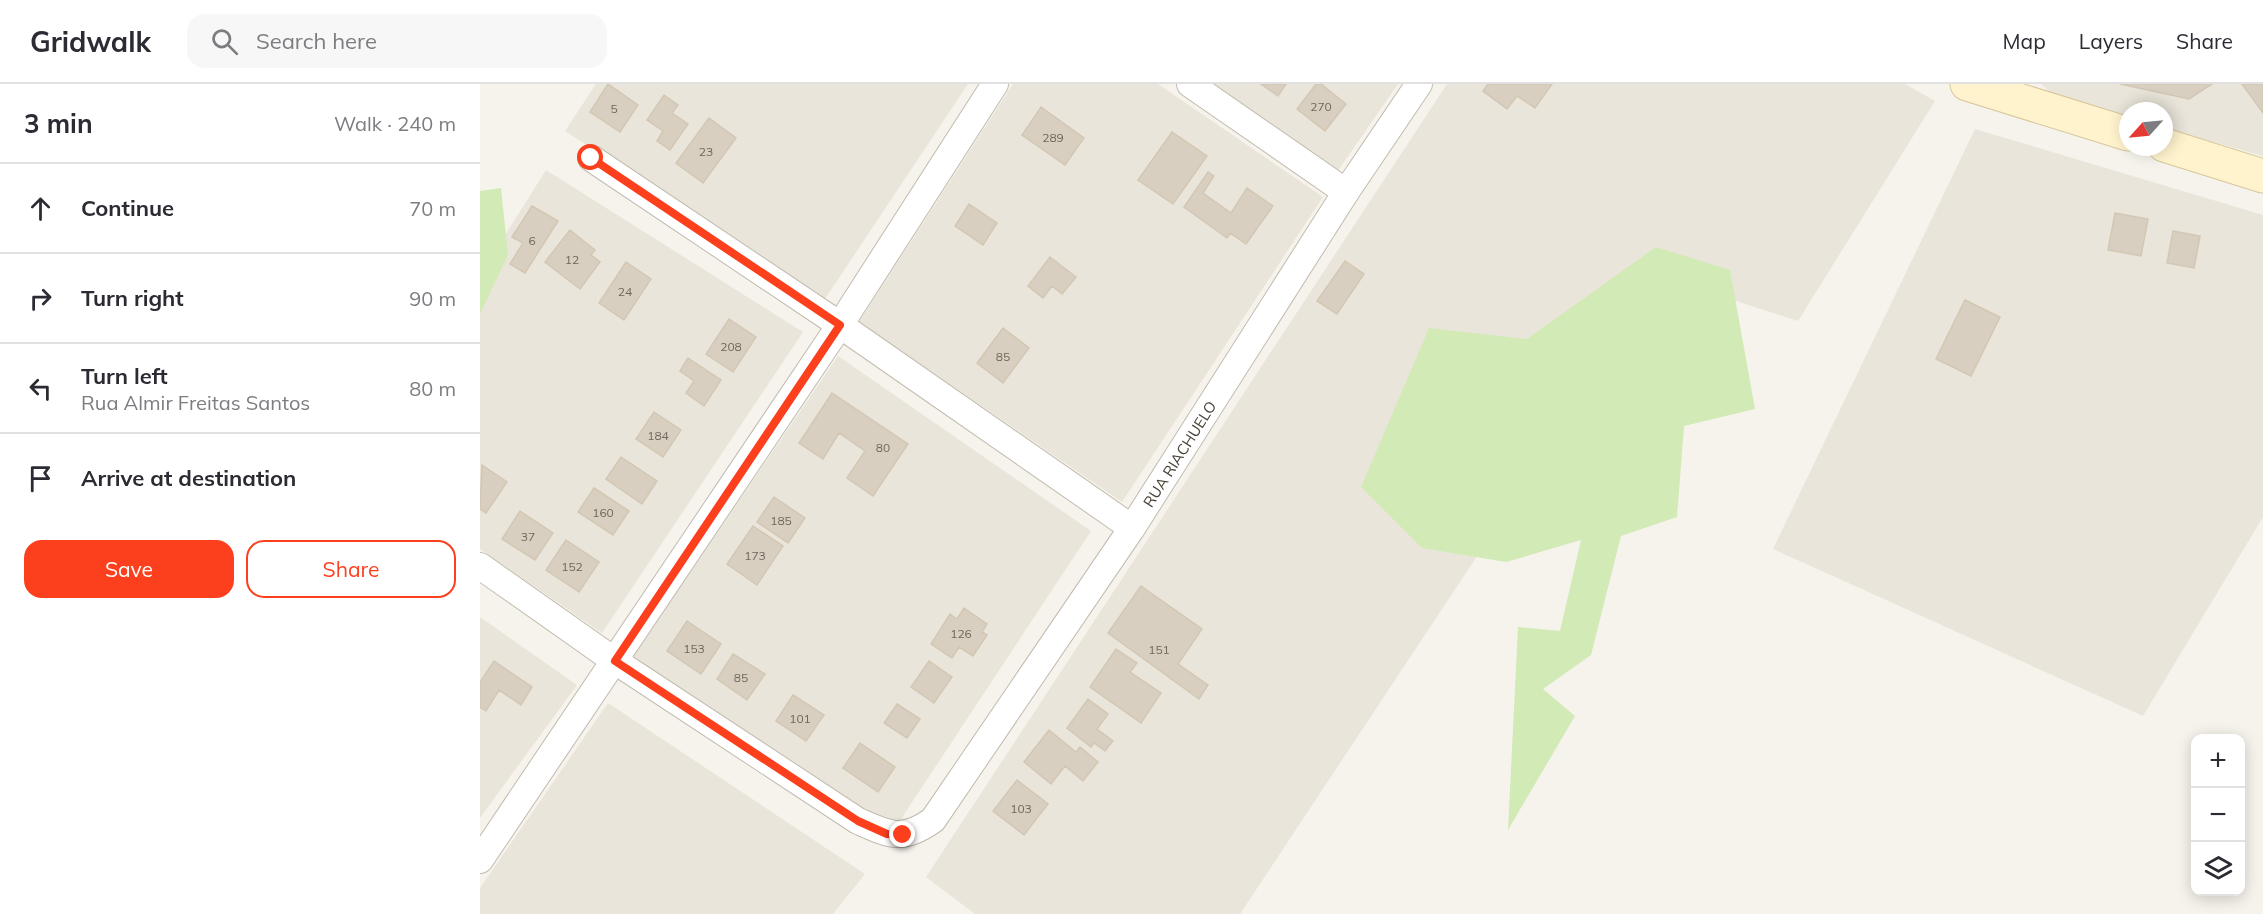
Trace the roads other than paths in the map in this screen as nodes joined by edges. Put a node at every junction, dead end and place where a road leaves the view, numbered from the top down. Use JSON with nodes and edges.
{"nodes":[{"id":1,"x":995,"y":84,"type":"edge"},
{"id":2,"x":1190,"y":84,"type":"edge"},
{"id":3,"x":1419,"y":84,"type":"edge"},
{"id":4,"x":1967,"y":84,"type":"edge"},
{"id":5,"x":2119,"y":131,"type":"edge"},
{"id":6,"x":2173,"y":148,"type":"edge"},
{"id":7,"x":591,"y":158,"type":"dead end"},
{"id":8,"x":2263,"y":176,"type":"edge"},
{"id":9,"x":1346,"y":192,"type":"junction"},
{"id":10,"x":840,"y":325,"type":"junction"},
{"id":11,"x":1132,"y":528,"type":"junction"},
{"id":12,"x":480,"y":566,"type":"edge"},
{"id":13,"x":615,"y":661,"type":"junction"},
{"id":14,"x":480,"y":860,"type":"edge"}],
"edges":[{"from":1,"to":10,"type":"street"},
{"from":2,"to":9,"type":"street"},
{"from":3,"to":9,"type":"street","name":"RUA RIACHUELO"},
{"from":4,"to":5,"type":"street"},
{"from":6,"to":8,"type":"street"},
{"from":7,"to":10,"type":"street"},
{"from":9,"to":11,"type":"street","name":"RUA RIACHUELO"},
{"from":10,"to":11,"type":"street"},
{"from":10,"to":13,"type":"street"},
{"from":11,"to":13,"type":"street","name":"RUA RIACHUELO"},
{"from":12,"to":13,"type":"street"},
{"from":13,"to":14,"type":"street"}]}
